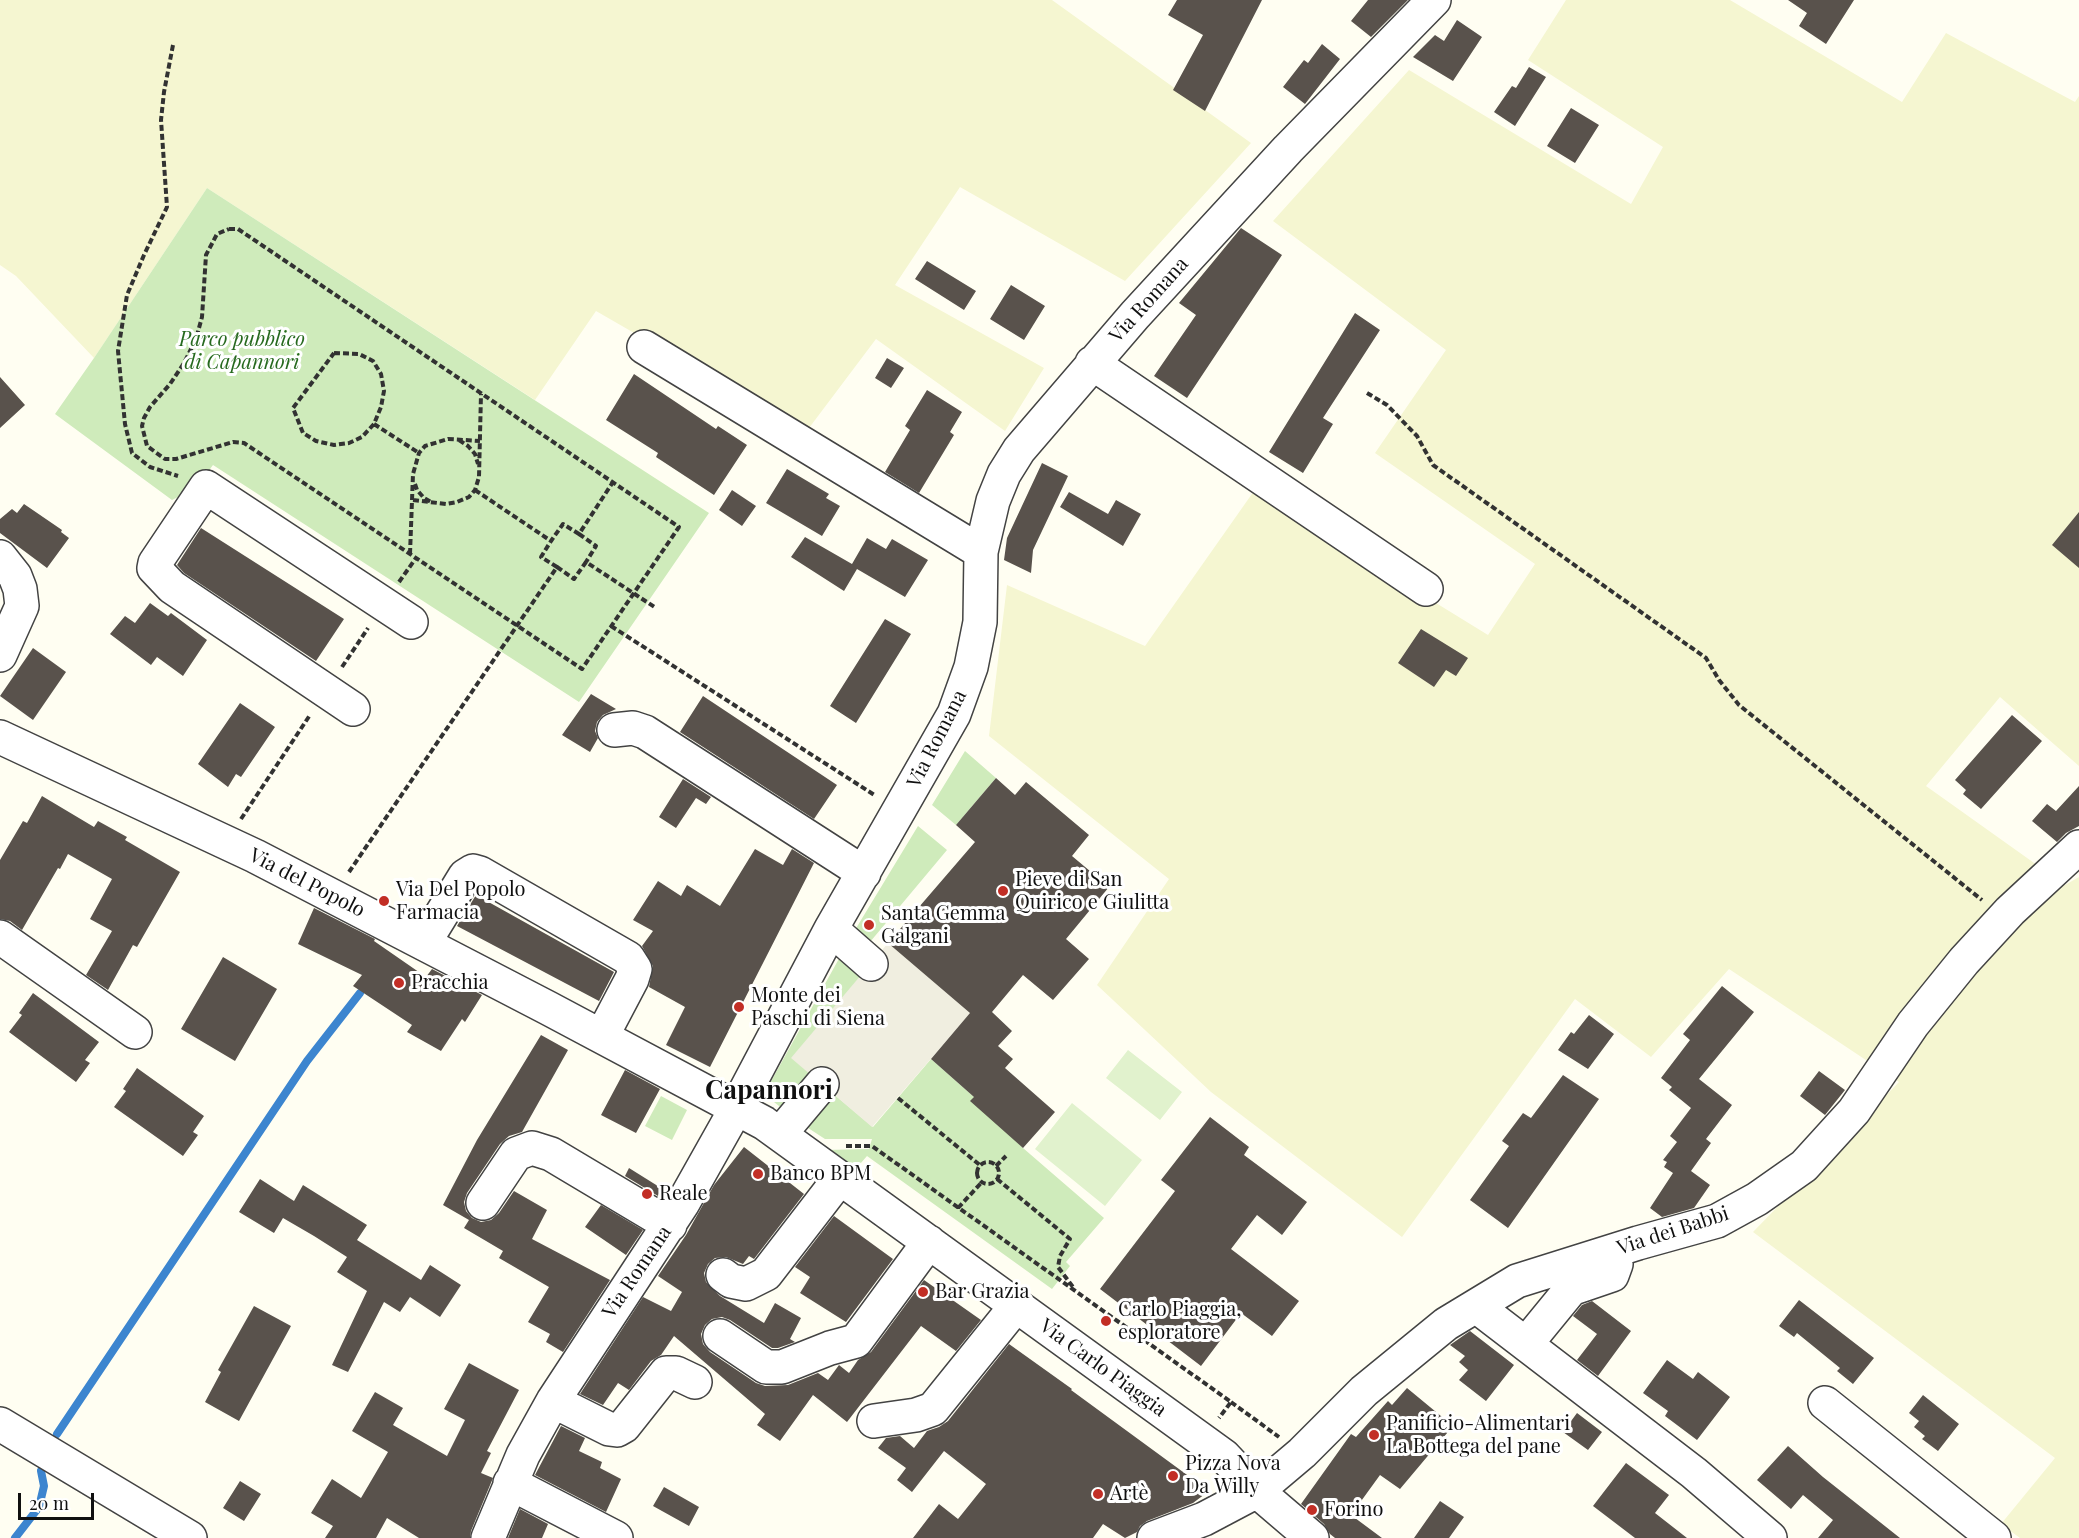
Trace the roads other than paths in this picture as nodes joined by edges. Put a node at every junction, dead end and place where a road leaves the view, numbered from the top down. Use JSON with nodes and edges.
{"nodes":[{"id":1,"x":1434,"y":0,"type":"edge"},
{"id":2,"x":644,"y":348,"type":"dead end"},
{"id":3,"x":1092,"y":363,"type":"junction"},
{"id":4,"x":981,"y":552,"type":"junction"},
{"id":5,"x":0,"y":557,"type":"edge"},
{"id":6,"x":1426,"y":589,"type":"dead end"},
{"id":7,"x":398,"y":613,"type":"road end"},
{"id":8,"x":0,"y":655,"type":"edge"},
{"id":9,"x":353,"y":709,"type":"dead end"},
{"id":10,"x":614,"y":730,"type":"dead end"},
{"id":11,"x":0,"y":737,"type":"edge"},
{"id":12,"x":2079,"y":847,"type":"edge"},
{"id":13,"x":864,"y":873,"type":"junction"},
{"id":14,"x":831,"y":929,"type":"junction"},
{"id":15,"x":0,"y":937,"type":"edge"},
{"id":16,"x":424,"y":943,"type":"junction"},
{"id":17,"x":871,"y":964,"type":"dead end"},
{"id":18,"x":135,"y":1032,"type":"dead end"},
{"id":19,"x":602,"y":1036,"type":"junction"},
{"id":20,"x":822,"y":1084,"type":"dead end"},
{"id":21,"x":737,"y":1107,"type":"junction"},
{"id":22,"x":780,"y":1134,"type":"junction"},
{"id":23,"x":840,"y":1178,"type":"junction"},
{"id":24,"x":483,"y":1203,"type":"dead end"},
{"id":25,"x":670,"y":1225,"type":"junction"},
{"id":26,"x":929,"y":1242,"type":"junction"},
{"id":27,"x":1609,"y":1252,"type":"junction"},
{"id":28,"x":723,"y":1275,"type":"dead end"},
{"id":29,"x":1016,"y":1306,"type":"junction"},
{"id":30,"x":1476,"y":1306,"type":"junction"},
{"id":31,"x":720,"y":1336,"type":"dead end"},
{"id":32,"x":1526,"y":1344,"type":"junction"},
{"id":33,"x":695,"y":1382,"type":"dead end"},
{"id":34,"x":553,"y":1401,"type":"junction"},
{"id":35,"x":1825,"y":1403,"type":"dead end"},
{"id":36,"x":874,"y":1421,"type":"dead end"},
{"id":37,"x":0,"y":1424,"type":"edge"},
{"id":38,"x":510,"y":1483,"type":"junction"},
{"id":39,"x":1257,"y":1491,"type":"junction"},
{"id":40,"x":190,"y":1538,"type":"edge"},
{"id":41,"x":488,"y":1538,"type":"edge"},
{"id":42,"x":616,"y":1538,"type":"edge"},
{"id":43,"x":1154,"y":1538,"type":"edge"},
{"id":44,"x":1312,"y":1538,"type":"edge"},
{"id":45,"x":1770,"y":1538,"type":"edge"},
{"id":46,"x":1994,"y":1538,"type":"edge"}],
"edges":[{"from":1,"to":3,"type":"street","name":"Via Romana"},
{"from":2,"to":4,"type":"street"},
{"from":3,"to":4,"type":"street","name":"Via Romana"},
{"from":3,"to":6,"type":"street"},
{"from":4,"to":13,"type":"street","name":"Via Romana"},
{"from":5,"to":8,"type":"street"},
{"from":7,"to":9,"type":"street"},
{"from":10,"to":13,"type":"street"},
{"from":11,"to":16,"type":"street","name":"Via del Popolo"},
{"from":12,"to":27,"type":"street","name":"Via dei Babbi"},
{"from":13,"to":14,"type":"street","name":"Via Romana"},
{"from":14,"to":17,"type":"street"},
{"from":14,"to":21,"type":"street","name":"Via Romana"},
{"from":15,"to":18,"type":"street"},
{"from":16,"to":19,"type":"street","name":"Via del Popolo"},
{"from":16,"to":19,"type":"street"},
{"from":19,"to":21,"type":"street","name":"Via del Popolo"},
{"from":20,"to":22,"type":"street"},
{"from":21,"to":22,"type":"street","name":"Via Carlo Piaggia"},
{"from":21,"to":25,"type":"street","name":"Via Romana"},
{"from":22,"to":23,"type":"street","name":"Via Carlo Piaggia"},
{"from":23,"to":26,"type":"street","name":"Via Carlo Piaggia"},
{"from":23,"to":28,"type":"street"},
{"from":24,"to":25,"type":"street"},
{"from":25,"to":34,"type":"street","name":"Via Romana"},
{"from":26,"to":29,"type":"street","name":"Via Carlo Piaggia"},
{"from":26,"to":31,"type":"street"},
{"from":27,"to":30,"type":"street","name":"Via dei Babbi"},
{"from":27,"to":32,"type":"street"},
{"from":29,"to":36,"type":"street"},
{"from":29,"to":39,"type":"street","name":"Via Carlo Piaggia"},
{"from":30,"to":32,"type":"street"},
{"from":30,"to":39,"type":"street","name":"Via dei Babbi"},
{"from":32,"to":45,"type":"street"},
{"from":33,"to":34,"type":"street"},
{"from":34,"to":38,"type":"street","name":"Via Romana"},
{"from":35,"to":46,"type":"street"},
{"from":37,"to":40,"type":"street"},
{"from":38,"to":41,"type":"street","name":"Via Romana"},
{"from":38,"to":42,"type":"street"},
{"from":39,"to":43,"type":"street","name":"Via dei Babbi"},
{"from":39,"to":44,"type":"street","name":"Via Carlo Piaggia"}]}
